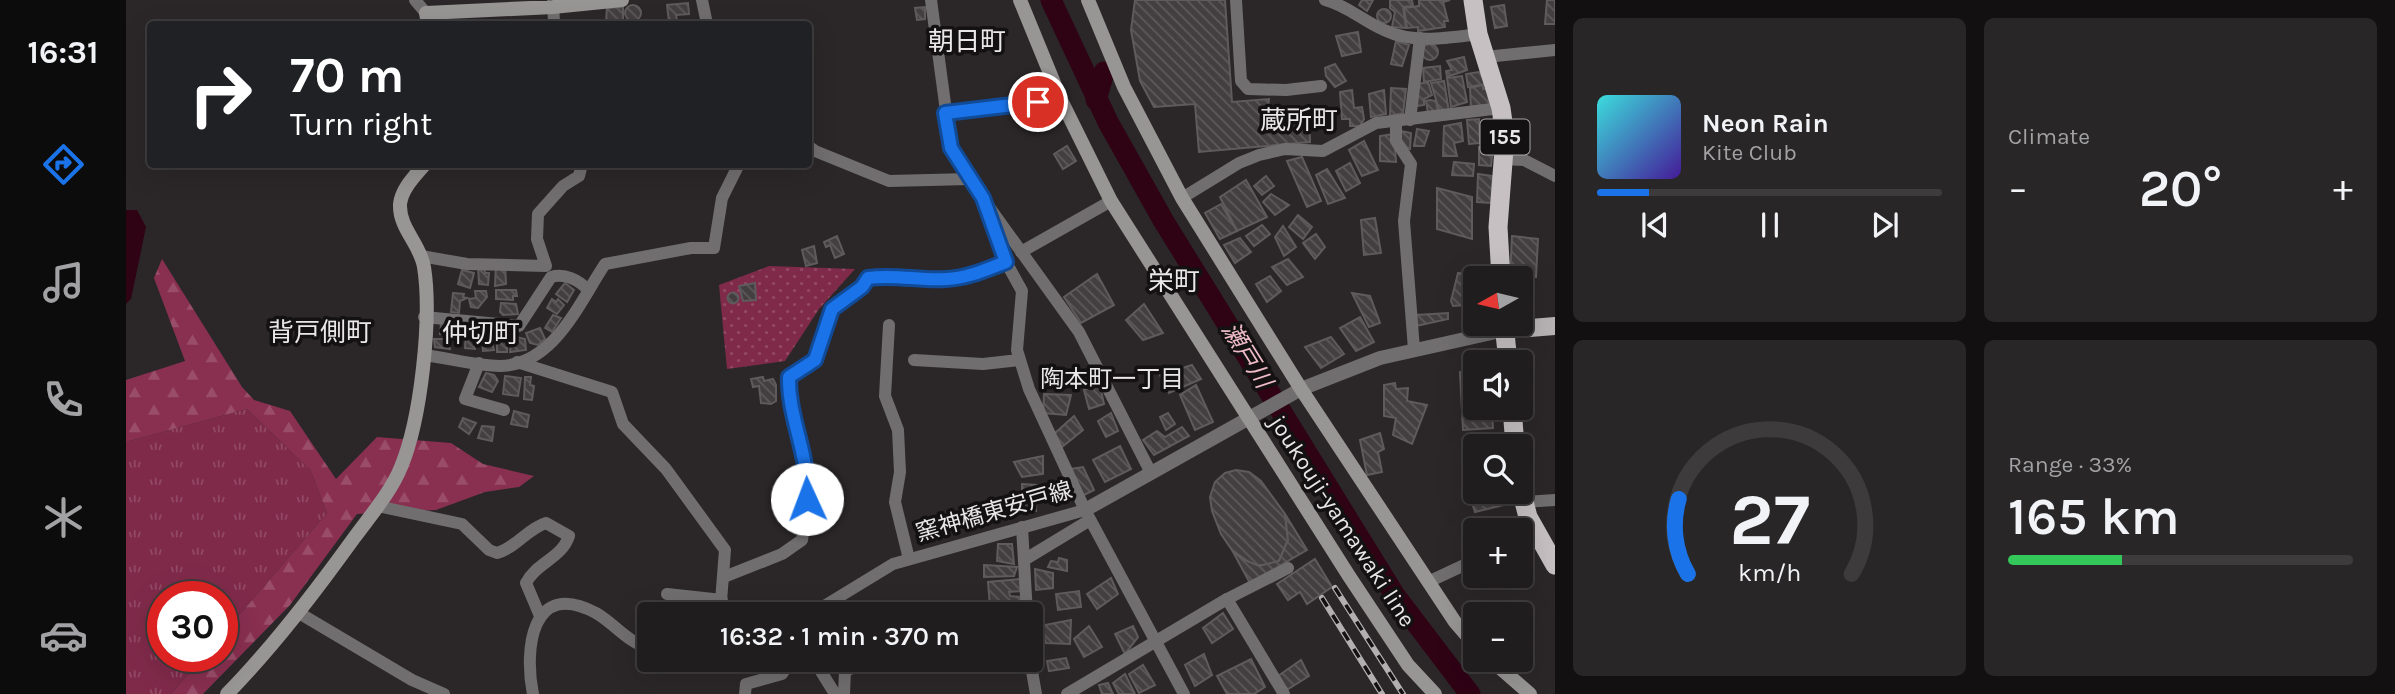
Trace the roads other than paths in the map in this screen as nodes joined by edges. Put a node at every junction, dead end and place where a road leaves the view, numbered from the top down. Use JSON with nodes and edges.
{"nodes":[{"id":1,"x":415,"y":0,"type":"edge"},
{"id":2,"x":622,"y":0,"type":"edge"},
{"id":3,"x":702,"y":0,"type":"edge"},
{"id":4,"x":931,"y":0,"type":"edge"},
{"id":5,"x":1020,"y":0,"type":"edge"},
{"id":6,"x":1088,"y":0,"type":"edge"},
{"id":7,"x":1237,"y":0,"type":"edge"},
{"id":8,"x":1325,"y":0,"type":"edge"},
{"id":9,"x":1473,"y":0,"type":"edge"},
{"id":10,"x":553,"y":4,"type":"edge"},
{"id":11,"x":427,"y":19,"type":"edge"},
{"id":12,"x":706,"y":21,"type":"edge"},
{"id":13,"x":1478,"y":34,"type":"junction"},
{"id":14,"x":1420,"y":38,"type":"junction"},
{"id":15,"x":1555,"y":50,"type":"edge"},
{"id":16,"x":1485,"y":57,"type":"junction"},
{"id":17,"x":1321,"y":86,"type":"dead end"},
{"id":18,"x":1061,"y":100,"type":"junction"},
{"id":19,"x":1501,"y":108,"type":"junction"},
{"id":20,"x":945,"y":113,"type":"junction"},
{"id":21,"x":1410,"y":120,"type":"junction"},
{"id":22,"x":1396,"y":122,"type":"junction"},
{"id":23,"x":812,"y":149,"type":"edge"},
{"id":24,"x":1503,"y":159,"type":"junction"},
{"id":25,"x":421,"y":168,"type":"edge"},
{"id":26,"x":581,"y":168,"type":"edge"},
{"id":27,"x":737,"y":168,"type":"edge"},
{"id":28,"x":1555,"y":176,"type":"edge"},
{"id":29,"x":969,"y":179,"type":"junction"},
{"id":30,"x":983,"y":198,"type":"junction"},
{"id":31,"x":1182,"y":198,"type":"junction"},
{"id":32,"x":1111,"y":201,"type":"junction"},
{"id":33,"x":1021,"y":252,"type":"junction"},
{"id":34,"x":421,"y":256,"type":"junction"},
{"id":35,"x":1006,"y":262,"type":"junction"},
{"id":36,"x":1501,"y":266,"type":"edge"},
{"id":37,"x":588,"y":290,"type":"junction"},
{"id":38,"x":425,"y":317,"type":"junction"},
{"id":39,"x":889,"y":325,"type":"dead end"},
{"id":40,"x":1533,"y":326,"type":"edge"},
{"id":41,"x":1555,"y":326,"type":"edge"},
{"id":42,"x":1468,"y":336,"type":"edge"},
{"id":43,"x":1414,"y":349,"type":"junction"},
{"id":44,"x":424,"y":355,"type":"junction"},
{"id":45,"x":914,"y":360,"type":"dead end"},
{"id":46,"x":1019,"y":360,"type":"junction"},
{"id":47,"x":516,"y":362,"type":"junction"},
{"id":48,"x":479,"y":363,"type":"junction"},
{"id":49,"x":1297,"y":391,"type":"junction"},
{"id":50,"x":504,"y":410,"type":"dead end"},
{"id":51,"x":1254,"y":414,"type":"junction"},
{"id":52,"x":1152,"y":473,"type":"junction"},
{"id":53,"x":1533,"y":497,"type":"edge"},
{"id":54,"x":1555,"y":500,"type":"edge"},
{"id":55,"x":377,"y":506,"type":"junction"},
{"id":56,"x":1088,"y":515,"type":"junction"},
{"id":57,"x":1021,"y":527,"type":"junction"},
{"id":58,"x":1533,"y":541,"type":"edge"},
{"id":59,"x":909,"y":559,"type":"junction"},
{"id":60,"x":1024,"y":561,"type":"junction"},
{"id":61,"x":1555,"y":565,"type":"edge"},
{"id":62,"x":1463,"y":566,"type":"edge"},
{"id":63,"x":1287,"y":568,"type":"dead end"},
{"id":64,"x":724,"y":577,"type":"junction"},
{"id":65,"x":1428,"y":582,"type":"junction"},
{"id":66,"x":667,"y":594,"type":"dead end"},
{"id":67,"x":1227,"y":599,"type":"junction"},
{"id":68,"x":722,"y":600,"type":"joint"},
{"id":69,"x":831,"y":602,"type":"edge"},
{"id":70,"x":1026,"y":602,"type":"edge"},
{"id":71,"x":299,"y":613,"type":"junction"},
{"id":72,"x":540,"y":616,"type":"junction"},
{"id":73,"x":1463,"y":631,"type":"edge"},
{"id":74,"x":1156,"y":641,"type":"junction"},
{"id":75,"x":637,"y":644,"type":"edge"},
{"id":76,"x":783,"y":672,"type":"edge"},
{"id":77,"x":821,"y":672,"type":"edge"},
{"id":78,"x":845,"y":672,"type":"edge"},
{"id":79,"x":1032,"y":672,"type":"edge"},
{"id":80,"x":1505,"y":672,"type":"edge"},
{"id":81,"x":227,"y":694,"type":"edge"},
{"id":82,"x":444,"y":694,"type":"edge"},
{"id":83,"x":533,"y":694,"type":"edge"},
{"id":84,"x":745,"y":694,"type":"edge"},
{"id":85,"x":835,"y":694,"type":"edge"},
{"id":86,"x":844,"y":694,"type":"edge"},
{"id":87,"x":1035,"y":694,"type":"edge"},
{"id":88,"x":1067,"y":694,"type":"edge"},
{"id":89,"x":1184,"y":694,"type":"edge"},
{"id":90,"x":1284,"y":694,"type":"edge"},
{"id":91,"x":1435,"y":694,"type":"edge"},
{"id":92,"x":1530,"y":694,"type":"edge"}],
"edges":[{"from":1,"to":11,"type":"street"},
{"from":2,"to":10,"type":"main road"},
{"from":3,"to":12,"type":"street"},
{"from":4,"to":20,"type":"street"},
{"from":5,"to":18,"type":"main road","name":"joukouji-yamawaki line"},
{"from":6,"to":31,"type":"main road","name":"joukouji-yamawaki line"},
{"from":7,"to":17,"type":"street"},
{"from":8,"to":14,"type":"street"},
{"from":9,"to":13,"type":"highway","number":"155"},
{"from":10,"to":11,"type":"main road"},
{"from":13,"to":14,"type":"street"},
{"from":13,"to":16,"type":"highway","number":"155"},
{"from":14,"to":21,"type":"street"},
{"from":15,"to":16,"type":"street"},
{"from":16,"to":19,"type":"highway","number":"155"},
{"from":18,"to":20,"type":"street"},
{"from":18,"to":32,"type":"main road","name":"joukouji-yamawaki line"},
{"from":19,"to":21,"type":"street"},
{"from":19,"to":24,"type":"highway","number":"155"},
{"from":20,"to":29,"type":"street"},
{"from":21,"to":22,"type":"street"},
{"from":22,"to":31,"type":"street"},
{"from":22,"to":43,"type":"street"},
{"from":23,"to":29,"type":"street"},
{"from":24,"to":28,"type":"street"},
{"from":24,"to":36,"type":"highway","number":"155"},
{"from":25,"to":34,"type":"main road"},
{"from":26,"to":34,"type":"street"},
{"from":27,"to":37,"type":"street"},
{"from":29,"to":30,"type":"street"},
{"from":30,"to":33,"type":"street"},
{"from":30,"to":35,"type":"street"},
{"from":31,"to":49,"type":"main road","name":"joukouji-yamawaki line"},
{"from":32,"to":33,"type":"street"},
{"from":32,"to":51,"type":"main road","name":"joukouji-yamawaki line"},
{"from":33,"to":52,"type":"street"},
{"from":34,"to":38,"type":"main road"},
{"from":35,"to":46,"type":"street"},
{"from":35,"to":64,"type":"street"},
{"from":37,"to":38,"type":"street"},
{"from":37,"to":47,"type":"street"},
{"from":38,"to":44,"type":"main road"},
{"from":39,"to":59,"type":"street"},
{"from":40,"to":41,"type":"main road"},
{"from":42,"to":43,"type":"street","name":"窯神橋東安戸線"},
{"from":43,"to":49,"type":"street","name":"窯神橋東安戸線"},
{"from":44,"to":48,"type":"street"},
{"from":44,"to":55,"type":"main road"},
{"from":45,"to":46,"type":"street"},
{"from":46,"to":56,"type":"street"},
{"from":47,"to":48,"type":"street"},
{"from":47,"to":64,"type":"street"},
{"from":48,"to":50,"type":"street"},
{"from":49,"to":51,"type":"street","name":"窯神橋東安戸線"},
{"from":49,"to":65,"type":"main road","name":"joukouji-yamawaki line"},
{"from":51,"to":52,"type":"street","name":"窯神橋東安戸線"},
{"from":51,"to":91,"type":"main road","name":"joukouji-yamawaki line"},
{"from":52,"to":56,"type":"street","name":"窯神橋東安戸線"},
{"from":53,"to":54,"type":"street"},
{"from":55,"to":71,"type":"main road"},
{"from":55,"to":72,"type":"street"},
{"from":56,"to":57,"type":"street","name":"窯神橋東安戸線"},
{"from":56,"to":60,"type":"street"},
{"from":56,"to":74,"type":"street"},
{"from":57,"to":59,"type":"street","name":"窯神橋東安戸線"},
{"from":57,"to":60,"type":"street"},
{"from":58,"to":61,"type":"highway"},
{"from":59,"to":69,"type":"street","name":"窯神橋東安戸線"},
{"from":60,"to":70,"type":"street"},
{"from":62,"to":65,"type":"street"},
{"from":63,"to":67,"type":"street"},
{"from":64,"to":68,"type":"street"},
{"from":65,"to":73,"type":"main road","name":"joukouji-yamawaki line"},
{"from":66,"to":68,"type":"street"},
{"from":67,"to":74,"type":"street"},
{"from":67,"to":90,"type":"street"},
{"from":71,"to":81,"type":"main road"},
{"from":71,"to":82,"type":"street"},
{"from":72,"to":75,"type":"street"},
{"from":72,"to":83,"type":"street"},
{"from":74,"to":88,"type":"street"},
{"from":74,"to":89,"type":"street"},
{"from":76,"to":84,"type":"street"},
{"from":77,"to":85,"type":"street"},
{"from":78,"to":86,"type":"street"},
{"from":79,"to":87,"type":"street"},
{"from":80,"to":92,"type":"main road"}]}
